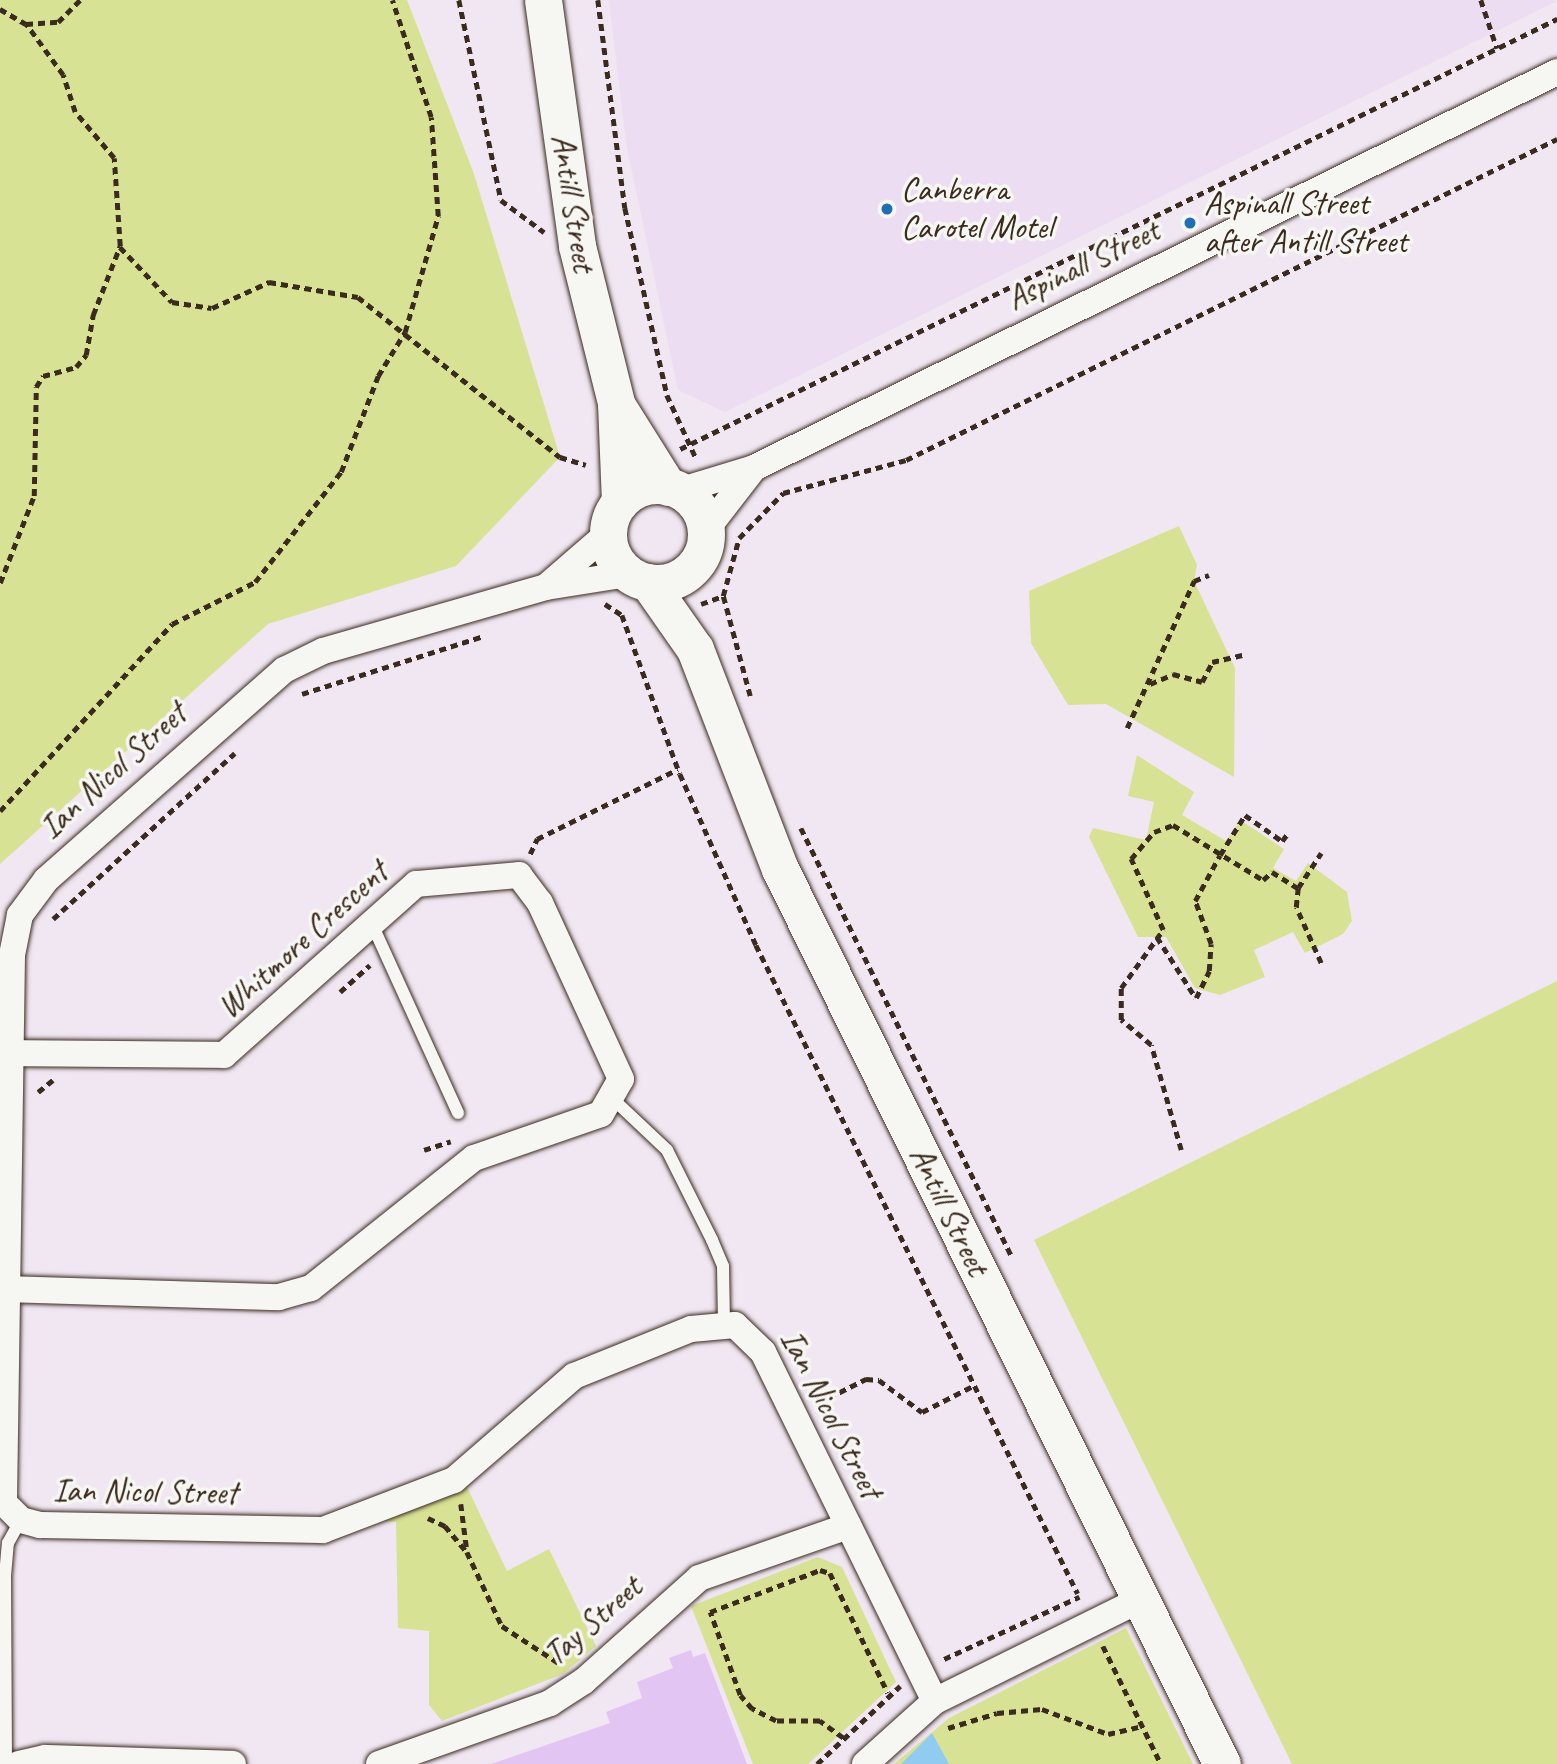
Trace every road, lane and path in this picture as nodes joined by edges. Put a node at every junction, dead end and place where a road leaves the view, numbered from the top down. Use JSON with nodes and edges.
{"nodes":[{"id":1,"x":80,"y":0,"type":"edge"},
{"id":2,"x":392,"y":0,"type":"edge"},
{"id":3,"x":459,"y":0,"type":"edge"},
{"id":4,"x":543,"y":0,"type":"edge"},
{"id":5,"x":598,"y":0,"type":"edge"},
{"id":6,"x":1481,"y":0,"type":"edge"},
{"id":7,"x":0,"y":9,"type":"edge"},
{"id":8,"x":1557,"y":19,"type":"edge"},
{"id":9,"x":26,"y":24,"type":"junction"},
{"id":10,"x":1497,"y":48,"type":"junction"},
{"id":11,"x":1557,"y":72,"type":"edge"},
{"id":12,"x":1557,"y":139,"type":"edge"},
{"id":13,"x":578,"y":246,"type":"junction"},
{"id":14,"x":120,"y":247,"type":"junction"},
{"id":15,"x":405,"y":332,"type":"junction"},
{"id":16,"x":616,"y":403,"type":"junction"},
{"id":17,"x":594,"y":468,"type":"dead end"},
{"id":18,"x":754,"y":468,"type":"junction"},
{"id":19,"x":673,"y":489,"type":"junction"},
{"id":20,"x":613,"y":518,"type":"junction"},
{"id":21,"x":701,"y":547,"type":"junction"},
{"id":22,"x":1209,"y":575,"type":"dead end"},
{"id":23,"x":638,"y":578,"type":"junction"},
{"id":24,"x":0,"y":583,"type":"edge"},
{"id":25,"x":546,"y":587,"type":"junction"},
{"id":26,"x":598,"y":599,"type":"dead end"},
{"id":27,"x":494,"y":633,"type":"dead end"},
{"id":28,"x":695,"y":649,"type":"junction"},
{"id":29,"x":1242,"y":655,"type":"dead end"},
{"id":30,"x":1149,"y":684,"type":"junction"},
{"id":31,"x":289,"y":704,"type":"dead end"},
{"id":32,"x":754,"y":709,"type":"dead end"},
{"id":33,"x":1127,"y":728,"type":"dead end"},
{"id":34,"x":237,"y":751,"type":"dead end"},
{"id":35,"x":678,"y":769,"type":"junction"},
{"id":36,"x":0,"y":811,"type":"edge"},
{"id":37,"x":794,"y":814,"type":"dead end"},
{"id":38,"x":1288,"y":832,"type":"dead end"},
{"id":39,"x":1321,"y":853,"type":"dead end"},
{"id":40,"x":1220,"y":855,"type":"junction"},
{"id":41,"x":519,"y":875,"type":"junction"},
{"id":42,"x":1298,"y":888,"type":"junction"},
{"id":43,"x":371,"y":922,"type":"junction"},
{"id":44,"x":43,"y":928,"type":"dead end"},
{"id":45,"x":1157,"y":937,"type":"junction"},
{"id":46,"x":384,"y":951,"type":"junction"},
{"id":47,"x":1321,"y":962,"type":"dead end"},
{"id":48,"x":332,"y":998,"type":"dead end"},
{"id":49,"x":10,"y":1053,"type":"junction"},
{"id":50,"x":53,"y":1080,"type":"dead end"},
{"id":51,"x":36,"y":1094,"type":"dead end"},
{"id":52,"x":614,"y":1100,"type":"junction"},
{"id":53,"x":458,"y":1113,"type":"dead end"},
{"id":54,"x":461,"y":1137,"type":"dead end"},
{"id":55,"x":424,"y":1150,"type":"dead end"},
{"id":56,"x":1181,"y":1150,"type":"dead end"},
{"id":57,"x":1012,"y":1256,"type":"dead end"},
{"id":58,"x":4,"y":1289,"type":"junction"},
{"id":59,"x":724,"y":1323,"type":"junction"},
{"id":60,"x":973,"y":1386,"type":"junction"},
{"id":61,"x":793,"y":1415,"type":"junction"},
{"id":62,"x":454,"y":1480,"type":"junction"},
{"id":63,"x":412,"y":1519,"type":"dead end"},
{"id":64,"x":21,"y":1520,"type":"junction"},
{"id":65,"x":848,"y":1526,"type":"junction"},
{"id":66,"x":467,"y":1552,"type":"junction"},
{"id":67,"x":1078,"y":1594,"type":"dead end"},
{"id":68,"x":1140,"y":1599,"type":"junction"},
{"id":69,"x":1092,"y":1624,"type":"junction"},
{"id":70,"x":583,"y":1681,"type":"junction"},
{"id":71,"x":888,"y":1693,"type":"dead end"},
{"id":72,"x":935,"y":1701,"type":"junction"},
{"id":73,"x":1142,"y":1726,"type":"junction"},
{"id":74,"x":943,"y":1732,"type":"dead end"},
{"id":75,"x":844,"y":1738,"type":"dead end"},
{"id":76,"x":6,"y":1764,"type":"edge"},
{"id":77,"x":19,"y":1764,"type":"edge"},
{"id":78,"x":233,"y":1764,"type":"edge"},
{"id":79,"x":379,"y":1764,"type":"edge"},
{"id":80,"x":865,"y":1764,"type":"edge"},
{"id":81,"x":1161,"y":1764,"type":"edge"},
{"id":82,"x":1222,"y":1764,"type":"edge"}],
"edges":[{"from":1,"to":9,"type":"path"},
{"from":2,"to":15,"type":"path"},
{"from":3,"to":13,"type":"path"},
{"from":4,"to":13,"type":"main road","name":"Antill Street"},
{"from":5,"to":10,"type":"path"},
{"from":6,"to":10,"type":"path"},
{"from":7,"to":9,"type":"path"},
{"from":8,"to":10,"type":"path"},
{"from":9,"to":14,"type":"path"},
{"from":11,"to":18,"type":"street","name":"Aspinall Street"},
{"from":12,"to":32,"type":"path"},
{"from":13,"to":16,"type":"main road","name":"Antill Street"},
{"from":14,"to":15,"type":"path"},
{"from":14,"to":24,"type":"path"},
{"from":15,"to":17,"type":"path"},
{"from":15,"to":36,"type":"path"},
{"from":16,"to":19,"type":"main road","name":"Antill Street"},
{"from":16,"to":20,"type":"main road","name":"Antill Street"},
{"from":18,"to":19,"type":"street","name":"Aspinall Street"},
{"from":18,"to":21,"type":"street","name":"Aspinall Street"},
{"from":19,"to":20,"type":"main road"},
{"from":19,"to":21,"type":"main road"},
{"from":20,"to":23,"type":"main road"},
{"from":20,"to":25,"type":"street","name":"Ian Nicol Street"},
{"from":21,"to":23,"type":"main road"},
{"from":21,"to":28,"type":"main road","name":"Antill Street"},
{"from":22,"to":30,"type":"path"},
{"from":23,"to":25,"type":"street","name":"Ian Nicol Street"},
{"from":23,"to":28,"type":"main road","name":"Antill Street"},
{"from":25,"to":49,"type":"street","name":"Ian Nicol Street"},
{"from":26,"to":35,"type":"path"},
{"from":27,"to":31,"type":"path"},
{"from":28,"to":68,"type":"main road","name":"Antill Street"},
{"from":29,"to":30,"type":"path"},
{"from":30,"to":33,"type":"path"},
{"from":34,"to":44,"type":"path"},
{"from":35,"to":41,"type":"path"},
{"from":35,"to":60,"type":"path"},
{"from":37,"to":57,"type":"path"},
{"from":38,"to":40,"type":"path"},
{"from":39,"to":42,"type":"path"},
{"from":40,"to":42,"type":"path"},
{"from":40,"to":45,"type":"path"},
{"from":40,"to":45,"type":"path"},
{"from":41,"to":43,"type":"street","name":"Whitmore Crescent"},
{"from":41,"to":52,"type":"street"},
{"from":42,"to":47,"type":"path"},
{"from":43,"to":46,"type":"lane"},
{"from":43,"to":49,"type":"street","name":"Whitmore Crescent"},
{"from":45,"to":56,"type":"path"},
{"from":46,"to":48,"type":"path"},
{"from":46,"to":53,"type":"lane"},
{"from":49,"to":58,"type":"street","name":"Ian Nicol Street"},
{"from":50,"to":51,"type":"path"},
{"from":52,"to":58,"type":"street"},
{"from":52,"to":59,"type":"lane"},
{"from":54,"to":55,"type":"path"},
{"from":58,"to":64,"type":"street","name":"Ian Nicol Street"},
{"from":59,"to":61,"type":"street","name":"Ian Nicol Street"},
{"from":59,"to":62,"type":"street","name":"Ian Nicol Street"},
{"from":60,"to":61,"type":"path"},
{"from":60,"to":67,"type":"path"},
{"from":61,"to":65,"type":"street","name":"Ian Nicol Street"},
{"from":62,"to":64,"type":"street","name":"Ian Nicol Street"},
{"from":62,"to":66,"type":"path"},
{"from":63,"to":66,"type":"path"},
{"from":64,"to":76,"type":"lane"},
{"from":65,"to":70,"type":"street","name":"Tay Street"},
{"from":65,"to":72,"type":"street","name":"Ian Nicol Street"},
{"from":66,"to":70,"type":"path"},
{"from":68,"to":69,"type":"street"},
{"from":68,"to":82,"type":"main road","name":"Antill Street"},
{"from":69,"to":72,"type":"street"},
{"from":69,"to":73,"type":"path"},
{"from":70,"to":79,"type":"street","name":"Tay Street"},
{"from":71,"to":75,"type":"path"},
{"from":72,"to":80,"type":"street"},
{"from":73,"to":74,"type":"path"},
{"from":73,"to":81,"type":"path"},
{"from":77,"to":78,"type":"street"}]}
